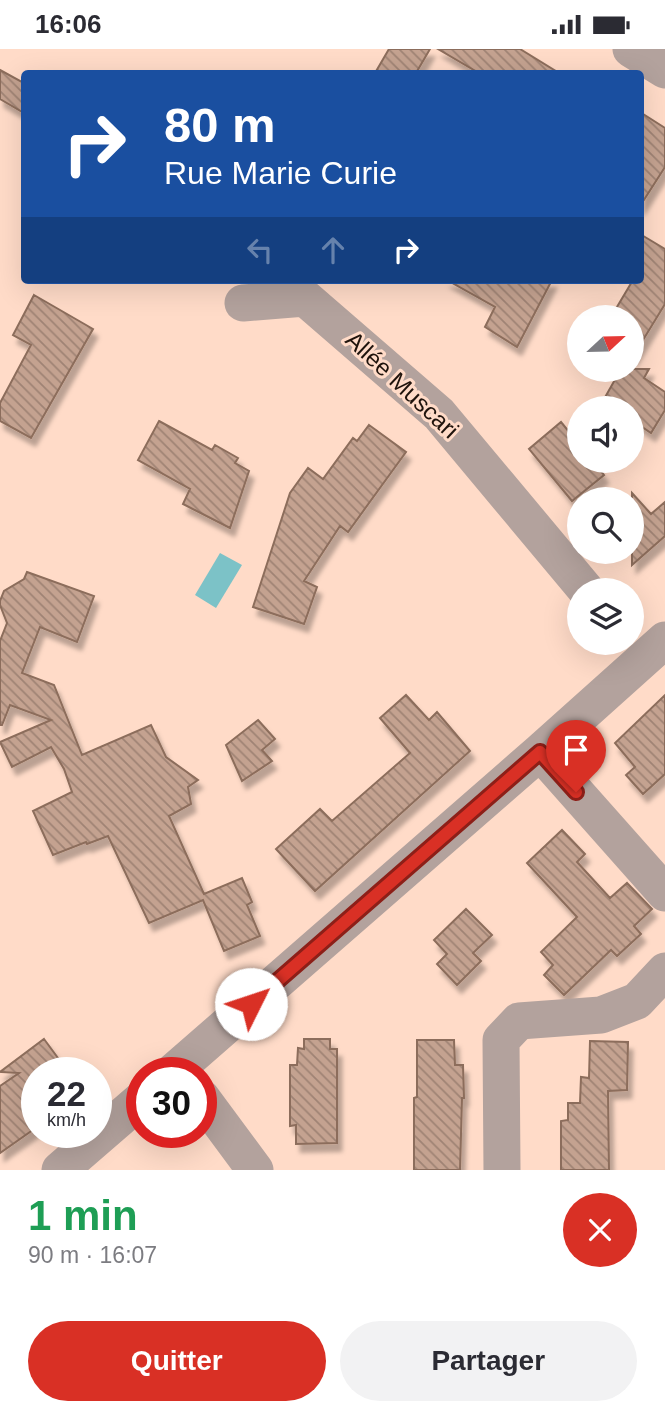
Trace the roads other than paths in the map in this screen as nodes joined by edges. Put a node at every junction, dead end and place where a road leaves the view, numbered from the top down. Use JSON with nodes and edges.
{"nodes":[{"id":1,"x":631,"y":49,"type":"edge"},
{"id":2,"x":665,"y":70,"type":"edge"},
{"id":3,"x":243,"y":303,"type":"dead end"},
{"id":4,"x":576,"y":578,"type":"edge"},
{"id":5,"x":646,"y":647,"type":"edge"},
{"id":6,"x":540,"y":752,"type":"junction"},
{"id":7,"x":665,"y":893,"type":"edge"},
{"id":8,"x":665,"y":971,"type":"edge"},
{"id":9,"x":193,"y":1057,"type":"edge"},
{"id":10,"x":126,"y":1113,"type":"edge"},
{"id":11,"x":217,"y":1119,"type":"edge"},
{"id":12,"x":60,"y":1170,"type":"edge"},
{"id":13,"x":255,"y":1170,"type":"edge"},
{"id":14,"x":502,"y":1170,"type":"edge"}],
"edges":[{"from":1,"to":2,"type":"street"},
{"from":3,"to":4,"type":"street","name":"Allée Muscari"},
{"from":5,"to":6,"type":"street"},
{"from":6,"to":7,"type":"street"},
{"from":6,"to":9,"type":"street"},
{"from":8,"to":14,"type":"street"},
{"from":10,"to":12,"type":"street"},
{"from":11,"to":13,"type":"street"}]}
